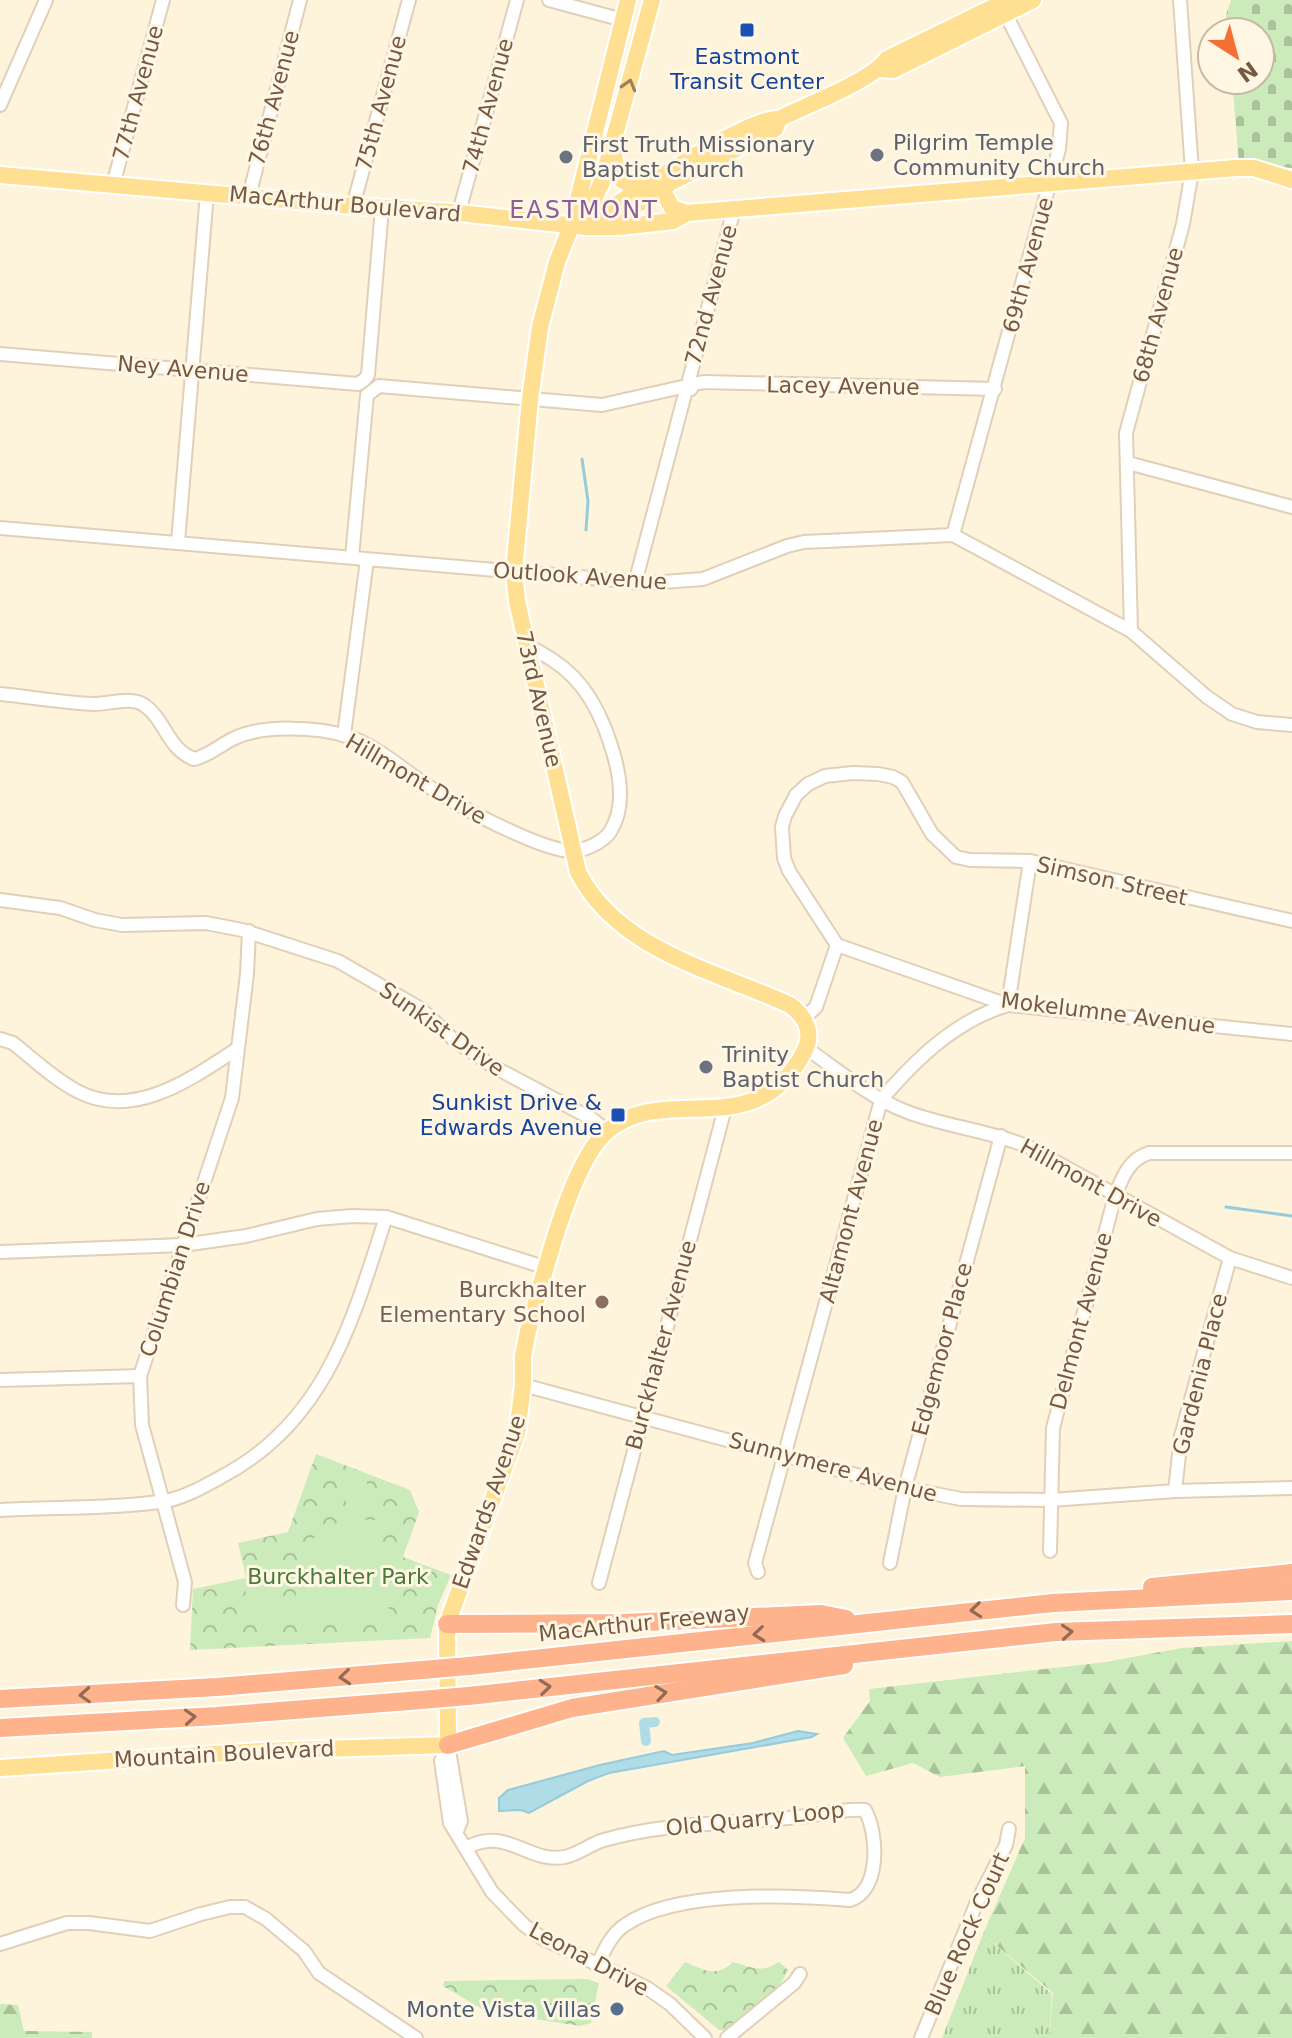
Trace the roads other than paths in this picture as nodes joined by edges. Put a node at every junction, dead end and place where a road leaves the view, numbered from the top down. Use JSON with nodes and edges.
{"nodes":[{"id":1,"x":46,"y":0,"type":"edge"},
{"id":2,"x":163,"y":0,"type":"edge"},
{"id":3,"x":300,"y":0,"type":"edge"},
{"id":4,"x":409,"y":0,"type":"edge"},
{"id":5,"x":517,"y":0,"type":"edge"},
{"id":6,"x":549,"y":0,"type":"edge"},
{"id":7,"x":628,"y":0,"type":"edge"},
{"id":8,"x":638,"y":0,"type":"edge"},
{"id":9,"x":652,"y":0,"type":"edge"},
{"id":10,"x":1033,"y":0,"type":"edge"},
{"id":11,"x":1180,"y":0,"type":"edge"},
{"id":12,"x":1005,"y":6,"type":"edge"},
{"id":13,"x":623,"y":20,"type":"junction"},
{"id":14,"x":645,"y":28,"type":"junction"},
{"id":15,"x":0,"y":105,"type":"edge"},
{"id":16,"x":779,"y":119,"type":"junction"},
{"id":17,"x":613,"y":142,"type":"junction"},
{"id":18,"x":1192,"y":171,"type":"junction"},
{"id":19,"x":0,"y":175,"type":"edge"},
{"id":20,"x":1292,"y":180,"type":"edge"},
{"id":21,"x":1050,"y":182,"type":"junction"},
{"id":22,"x":113,"y":185,"type":"junction"},
{"id":23,"x":666,"y":185,"type":"junction"},
{"id":24,"x":640,"y":187,"type":"junction"},
{"id":25,"x":207,"y":193,"type":"junction"},
{"id":26,"x":249,"y":196,"type":"junction"},
{"id":27,"x":353,"y":206,"type":"junction"},
{"id":28,"x":382,"y":208,"type":"junction"},
{"id":29,"x":734,"y":209,"type":"junction"},
{"id":30,"x":459,"y":212,"type":"junction"},
{"id":31,"x":687,"y":213,"type":"junction"},
{"id":32,"x":572,"y":224,"type":"junction"},
{"id":33,"x":599,"y":227,"type":"junction"},
{"id":34,"x":0,"y":354,"type":"edge"},
{"id":35,"x":193,"y":370,"type":"junction"},
{"id":36,"x":368,"y":384,"type":"junction"},
{"id":37,"x":687,"y":385,"type":"junction"},
{"id":38,"x":995,"y":389,"type":"junction"},
{"id":39,"x":530,"y":399,"type":"junction"},
{"id":40,"x":1128,"y":463,"type":"junction"},
{"id":41,"x":1292,"y":507,"type":"edge"},
{"id":42,"x":0,"y":528,"type":"edge"},
{"id":43,"x":953,"y":535,"type":"junction"},
{"id":44,"x":178,"y":542,"type":"junction"},
{"id":45,"x":352,"y":557,"type":"junction"},
{"id":46,"x":367,"y":560,"type":"junction"},
{"id":47,"x":514,"y":572,"type":"junction"},
{"id":48,"x":635,"y":583,"type":"junction"},
{"id":49,"x":1131,"y":631,"type":"junction"},
{"id":50,"x":526,"y":645,"type":"junction"},
{"id":51,"x":0,"y":694,"type":"edge"},
{"id":52,"x":1292,"y":725,"type":"edge"},
{"id":53,"x":344,"y":735,"type":"junction"},
{"id":54,"x":573,"y":851,"type":"junction"},
{"id":55,"x":1030,"y":861,"type":"junction"},
{"id":56,"x":0,"y":900,"type":"edge"},
{"id":57,"x":1292,"y":921,"type":"edge"},
{"id":58,"x":249,"y":931,"type":"junction"},
{"id":59,"x":837,"y":945,"type":"junction"},
{"id":60,"x":1008,"y":1005,"type":"junction"},
{"id":61,"x":804,"y":1018,"type":"junction"},
{"id":62,"x":1292,"y":1034,"type":"edge"},
{"id":63,"x":0,"y":1039,"type":"edge"},
{"id":64,"x":806,"y":1048,"type":"junction"},
{"id":65,"x":237,"y":1049,"type":"junction"},
{"id":66,"x":881,"y":1100,"type":"junction"},
{"id":67,"x":725,"y":1108,"type":"junction"},
{"id":68,"x":607,"y":1131,"type":"junction"},
{"id":69,"x":1001,"y":1136,"type":"junction"},
{"id":70,"x":1292,"y":1153,"type":"edge"},
{"id":71,"x":1115,"y":1196,"type":"junction"},
{"id":72,"x":386,"y":1217,"type":"junction"},
{"id":73,"x":183,"y":1245,"type":"junction"},
{"id":74,"x":0,"y":1252,"type":"edge"},
{"id":75,"x":1230,"y":1258,"type":"junction"},
{"id":76,"x":547,"y":1268,"type":"junction"},
{"id":77,"x":1292,"y":1278,"type":"edge"},
{"id":78,"x":140,"y":1376,"type":"junction"},
{"id":79,"x":0,"y":1380,"type":"edge"},
{"id":80,"x":523,"y":1385,"type":"junction"},
{"id":81,"x":642,"y":1417,"type":"junction"},
{"id":82,"x":784,"y":1455,"type":"junction"},
{"id":83,"x":905,"y":1488,"type":"junction"},
{"id":84,"x":1292,"y":1488,"type":"edge"},
{"id":85,"x":1175,"y":1491,"type":"junction"},
{"id":86,"x":1051,"y":1500,"type":"junction"},
{"id":87,"x":162,"y":1502,"type":"junction"},
{"id":88,"x":0,"y":1510,"type":"edge"},
{"id":89,"x":1050,"y":1551,"type":"dead end"},
{"id":90,"x":890,"y":1563,"type":"dead end"},
{"id":91,"x":758,"y":1572,"type":"dead end"},
{"id":92,"x":1292,"y":1573,"type":"edge"},
{"id":93,"x":599,"y":1583,"type":"dead end"},
{"id":94,"x":1292,"y":1591,"type":"edge"},
{"id":95,"x":1053,"y":1603,"type":"junction"},
{"id":96,"x":183,"y":1605,"type":"dead end"},
{"id":97,"x":865,"y":1623,"type":"junction"},
{"id":98,"x":447,"y":1624,"type":"junction"},
{"id":99,"x":1292,"y":1624,"type":"edge"},
{"id":100,"x":989,"y":1638,"type":"junction"},
{"id":101,"x":0,"y":1699,"type":"edge"},
{"id":102,"x":0,"y":1728,"type":"edge"},
{"id":103,"x":448,"y":1745,"type":"junction"},
{"id":104,"x":0,"y":1768,"type":"edge"},
{"id":105,"x":1009,"y":1829,"type":"dead end"},
{"id":106,"x":466,"y":1848,"type":"junction"},
{"id":107,"x":0,"y":1944,"type":"edge"},
{"id":108,"x":597,"y":1966,"type":"junction"},
{"id":109,"x":800,"y":1974,"type":"dead end"},
{"id":110,"x":416,"y":2038,"type":"edge"},
{"id":111,"x":705,"y":2038,"type":"edge"},
{"id":112,"x":727,"y":2038,"type":"edge"},
{"id":113,"x":921,"y":2038,"type":"edge"}],
"edges":[{"from":1,"to":15,"type":"street"},
{"from":2,"to":22,"type":"street","name":"77th Avenue"},
{"from":3,"to":26,"type":"street","name":"76th Avenue"},
{"from":4,"to":27,"type":"street","name":"75th Avenue"},
{"from":5,"to":30,"type":"street","name":"74th Avenue"},
{"from":6,"to":13,"type":"street"},
{"from":7,"to":13,"type":"main road","name":"73rd Avenue"},
{"from":8,"to":14,"type":"main road"},
{"from":9,"to":14,"type":"main road","name":"73rd Avenue"},
{"from":10,"to":12,"type":"main road"},
{"from":11,"to":18,"type":"street","name":"68th Avenue"},
{"from":12,"to":16,"type":"main road"},
{"from":12,"to":21,"type":"street","name":"69th Avenue"},
{"from":13,"to":32,"type":"main road","name":"73rd Avenue"},
{"from":17,"to":14,"type":"main road","name":"73rd Avenue","one_way":true},
{"from":16,"to":23,"type":"main road"},
{"from":16,"to":24,"type":"main road"},
{"from":17,"to":24,"type":"main road"},
{"from":17,"to":32,"type":"main road","name":"73rd Avenue"},
{"from":18,"to":20,"type":"main road","name":"MacArthur Boulevard"},
{"from":18,"to":21,"type":"main road","name":"MacArthur Boulevard"},
{"from":18,"to":40,"type":"street","name":"68th Avenue"},
{"from":19,"to":22,"type":"main road","name":"MacArthur Boulevard"},
{"from":21,"to":29,"type":"main road","name":"MacArthur Boulevard"},
{"from":21,"to":38,"type":"street","name":"69th Avenue"},
{"from":22,"to":25,"type":"main road","name":"MacArthur Boulevard"},
{"from":23,"to":31,"type":"main road"},
{"from":23,"to":33,"type":"main road"},
{"from":24,"to":32,"type":"main road"},
{"from":25,"to":26,"type":"main road","name":"MacArthur Boulevard"},
{"from":25,"to":35,"type":"street"},
{"from":26,"to":27,"type":"main road","name":"MacArthur Boulevard"},
{"from":27,"to":28,"type":"main road","name":"MacArthur Boulevard"},
{"from":28,"to":30,"type":"main road","name":"MacArthur Boulevard"},
{"from":28,"to":36,"type":"street"},
{"from":29,"to":31,"type":"main road","name":"MacArthur Boulevard"},
{"from":29,"to":37,"type":"street","name":"72nd Avenue"},
{"from":30,"to":32,"type":"main road","name":"MacArthur Boulevard"},
{"from":31,"to":33,"type":"main road","name":"MacArthur Boulevard"},
{"from":32,"to":33,"type":"main road","name":"MacArthur Boulevard"},
{"from":32,"to":39,"type":"main road","name":"73rd Avenue"},
{"from":34,"to":35,"type":"street","name":"Ney Avenue"},
{"from":35,"to":36,"type":"street","name":"Ney Avenue"},
{"from":35,"to":44,"type":"street"},
{"from":36,"to":39,"type":"street","name":"Ney Avenue"},
{"from":36,"to":45,"type":"street"},
{"from":37,"to":38,"type":"street","name":"Lacey Avenue"},
{"from":37,"to":39,"type":"street","name":"Ney Avenue"},
{"from":37,"to":48,"type":"street","name":"72nd Avenue"},
{"from":38,"to":43,"type":"street","name":"69th Avenue"},
{"from":39,"to":47,"type":"main road","name":"73rd Avenue"},
{"from":40,"to":41,"type":"street"},
{"from":40,"to":49,"type":"street","name":"68th Avenue"},
{"from":42,"to":44,"type":"street","name":"Outlook Avenue"},
{"from":43,"to":48,"type":"street","name":"Outlook Avenue"},
{"from":43,"to":49,"type":"street"},
{"from":44,"to":45,"type":"street","name":"Outlook Avenue"},
{"from":45,"to":46,"type":"street","name":"Outlook Avenue"},
{"from":46,"to":47,"type":"street","name":"Outlook Avenue"},
{"from":46,"to":53,"type":"street"},
{"from":47,"to":48,"type":"street","name":"Outlook Avenue"},
{"from":47,"to":50,"type":"main road","name":"73rd Avenue"},
{"from":49,"to":52,"type":"street"},
{"from":50,"to":54,"type":"main road","name":"73rd Avenue"},
{"from":50,"to":54,"type":"street"},
{"from":51,"to":53,"type":"street","name":"Hillmont Drive"},
{"from":53,"to":54,"type":"street","name":"Hillmont Drive"},
{"from":54,"to":61,"type":"main road","name":"73rd Avenue"},
{"from":55,"to":57,"type":"street","name":"Simson Street"},
{"from":55,"to":59,"type":"street","name":"Simson Street"},
{"from":55,"to":60,"type":"street"},
{"from":56,"to":58,"type":"street","name":"Sunkist Drive"},
{"from":58,"to":65,"type":"street","name":"Columbian Drive"},
{"from":58,"to":68,"type":"street","name":"Sunkist Drive"},
{"from":59,"to":60,"type":"street","name":"Mokelumne Avenue"},
{"from":59,"to":61,"type":"street"},
{"from":60,"to":62,"type":"street","name":"Mokelumne Avenue"},
{"from":60,"to":66,"type":"street","name":"Altamont Avenue"},
{"from":61,"to":64,"type":"main road"},
{"from":63,"to":65,"type":"street"},
{"from":64,"to":66,"type":"street","name":"Hillmont Drive"},
{"from":64,"to":67,"type":"main road"},
{"from":65,"to":73,"type":"street","name":"Columbian Drive"},
{"from":66,"to":69,"type":"street","name":"Hillmont Drive"},
{"from":66,"to":82,"type":"street","name":"Altamont Avenue"},
{"from":67,"to":68,"type":"main road"},
{"from":67,"to":81,"type":"street","name":"Burckhalter Avenue"},
{"from":68,"to":76,"type":"main road","name":"Edwards Avenue"},
{"from":69,"to":71,"type":"street","name":"Hillmont Drive"},
{"from":69,"to":83,"type":"street","name":"Edgemoor Place"},
{"from":70,"to":71,"type":"street","name":"Delmont Avenue"},
{"from":71,"to":75,"type":"street","name":"Hillmont Drive"},
{"from":71,"to":86,"type":"street","name":"Delmont Avenue"},
{"from":72,"to":73,"type":"street"},
{"from":72,"to":76,"type":"street"},
{"from":72,"to":87,"type":"street"},
{"from":73,"to":74,"type":"street"},
{"from":73,"to":78,"type":"street","name":"Columbian Drive"},
{"from":75,"to":77,"type":"street","name":"Hillmont Drive"},
{"from":75,"to":85,"type":"street","name":"Gardenia Place"},
{"from":76,"to":80,"type":"main road","name":"Edwards Avenue"},
{"from":78,"to":79,"type":"street"},
{"from":78,"to":87,"type":"street","name":"Columbian Drive"},
{"from":80,"to":81,"type":"street","name":"Sunnymere Avenue"},
{"from":80,"to":98,"type":"main road","name":"Edwards Avenue"},
{"from":81,"to":82,"type":"street","name":"Sunnymere Avenue"},
{"from":81,"to":93,"type":"street","name":"Burckhalter Avenue"},
{"from":82,"to":83,"type":"street","name":"Sunnymere Avenue"},
{"from":82,"to":91,"type":"street","name":"Altamont Avenue"},
{"from":83,"to":86,"type":"street","name":"Sunnymere Avenue"},
{"from":83,"to":90,"type":"street","name":"Edgemoor Place"},
{"from":84,"to":85,"type":"street","name":"Sunnymere Avenue"},
{"from":85,"to":86,"type":"street","name":"Sunnymere Avenue"},
{"from":86,"to":89,"type":"street","name":"Delmont Avenue"},
{"from":87,"to":88,"type":"street"},
{"from":87,"to":96,"type":"street","name":"Columbian Drive"},
{"from":92,"to":95,"type":"highway"},
{"from":94,"to":95,"type":"highway","name":"MacArthur Freeway"},
{"from":95,"to":97,"type":"highway","name":"MacArthur Freeway","one_way":true},
{"from":97,"to":98,"type":"highway"},
{"from":97,"to":101,"type":"highway","name":"MacArthur Freeway","one_way":true,"bridge":true},
{"from":98,"to":103,"type":"main road","name":"Edwards Avenue"},
{"from":100,"to":99,"type":"highway","one_way":true},
{"from":102,"to":100,"type":"highway","one_way":true,"bridge":true},
{"from":103,"to":100,"type":"highway","one_way":true},
{"from":103,"to":104,"type":"main road","name":"Mountain Boulevard"},
{"from":103,"to":106,"type":"street","name":"Leona Drive"},
{"from":105,"to":113,"type":"street","name":"Blue Rock Court"},
{"from":106,"to":108,"type":"street","name":"Leona Drive"},
{"from":106,"to":108,"type":"street","name":"Old Quarry Loop"},
{"from":107,"to":110,"type":"street"},
{"from":108,"to":111,"type":"street","name":"Leona Drive"},
{"from":109,"to":112,"type":"street"}]}
